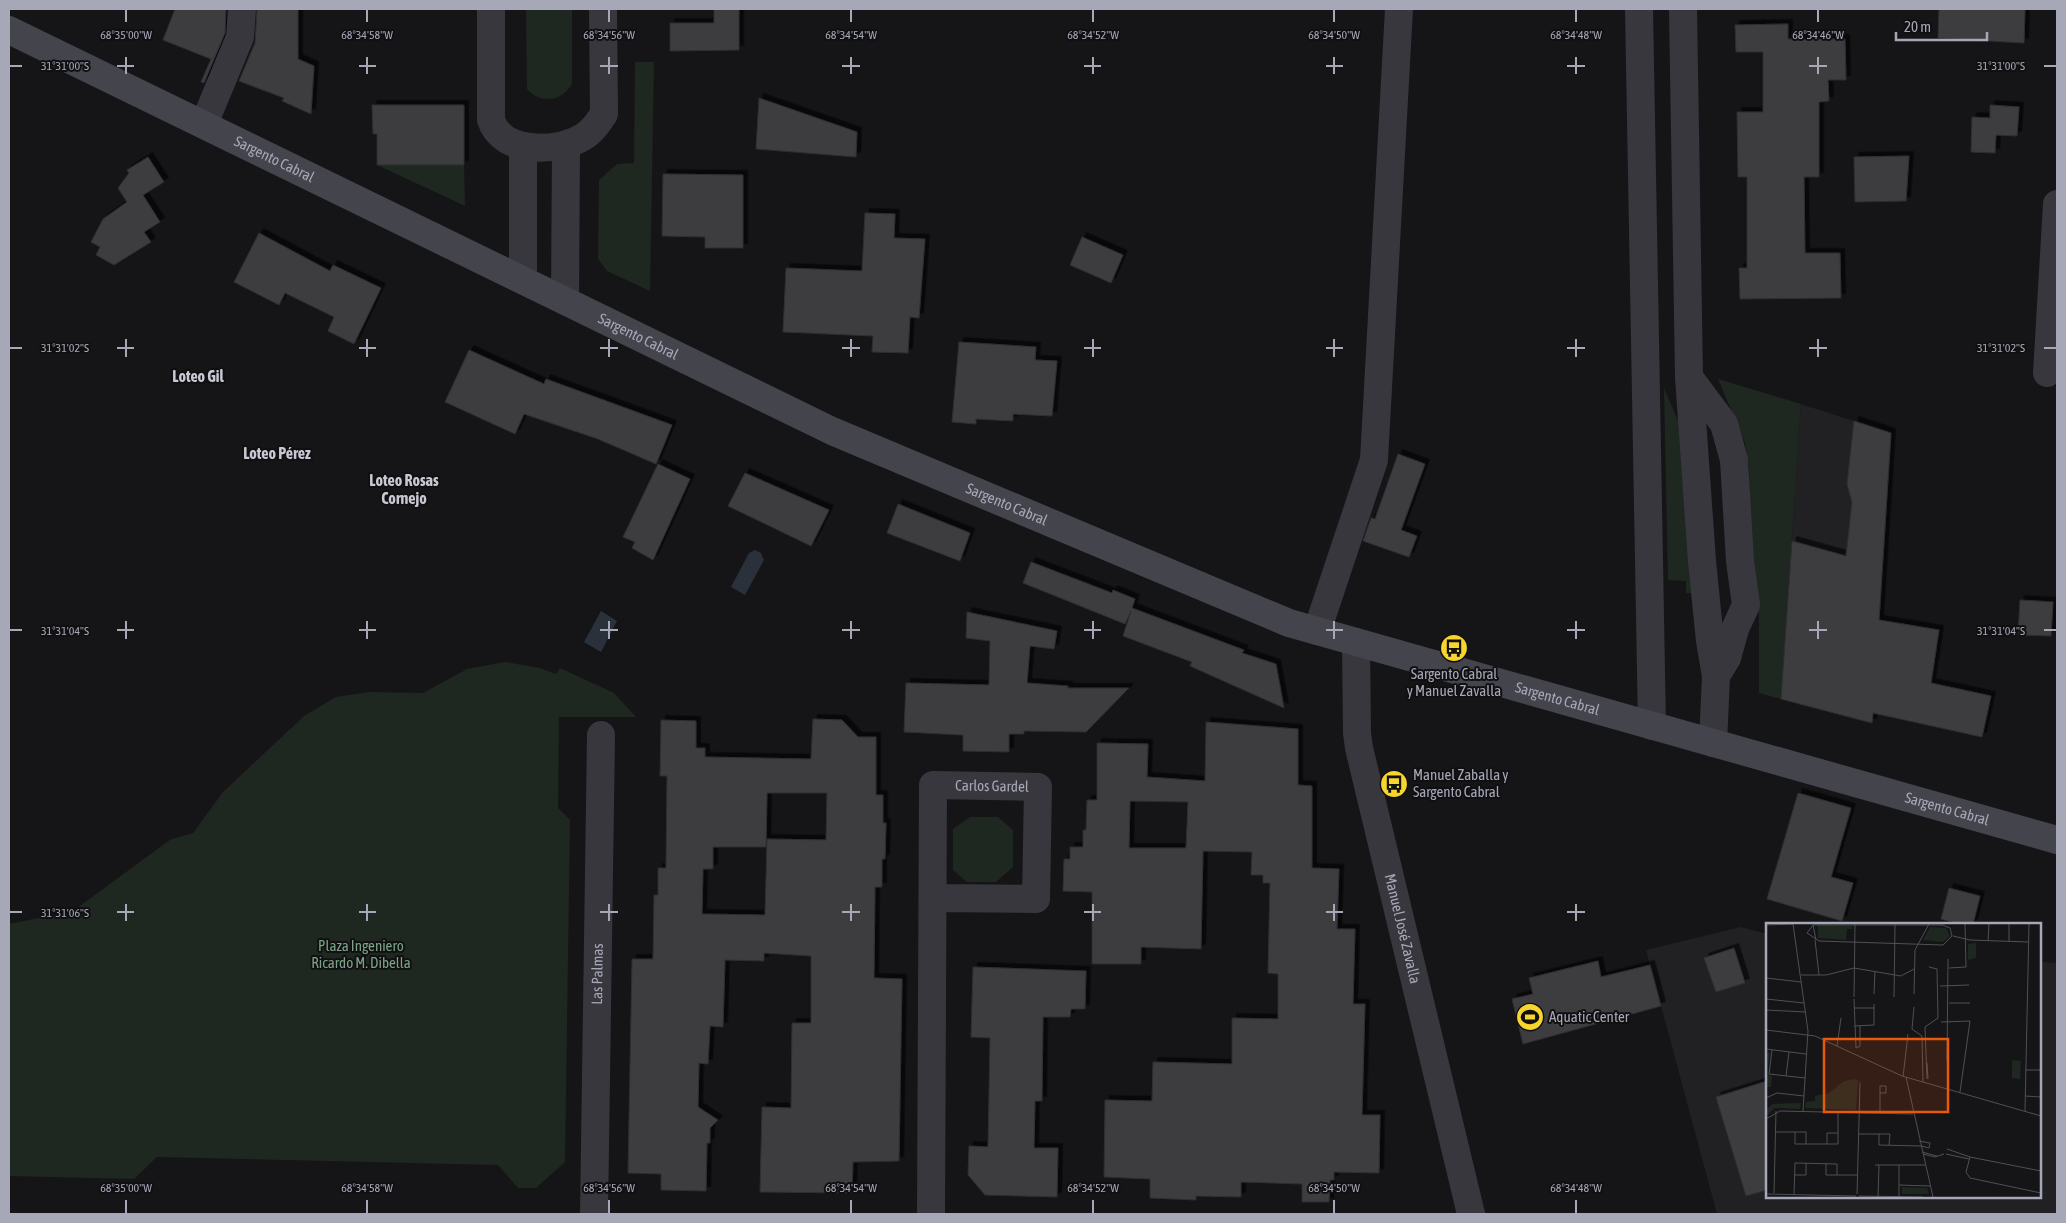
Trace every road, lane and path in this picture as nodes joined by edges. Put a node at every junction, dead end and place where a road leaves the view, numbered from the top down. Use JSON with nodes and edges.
{"nodes":[{"id":1,"x":242,"y":9,"type":"edge"},
{"id":2,"x":491,"y":9,"type":"edge"},
{"id":3,"x":604,"y":9,"type":"edge"},
{"id":4,"x":1399,"y":9,"type":"edge"},
{"id":5,"x":1639,"y":9,"type":"edge"},
{"id":6,"x":1683,"y":9,"type":"edge"},
{"id":7,"x":9,"y":30,"type":"edge"},
{"id":8,"x":204,"y":124,"type":"junction"},
{"id":9,"x":566,"y":145,"type":"junction"},
{"id":10,"x":523,"y":146,"type":"junction"},
{"id":11,"x":2057,"y":204,"type":"edge"},
{"id":12,"x":523,"y":280,"type":"junction"},
{"id":13,"x":565,"y":301,"type":"junction"},
{"id":14,"x":2047,"y":373,"type":"dead end"},
{"id":15,"x":1689,"y":377,"type":"junction"},
{"id":16,"x":1317,"y":631,"type":"junction"},
{"id":17,"x":1356,"y":642,"type":"junction"},
{"id":18,"x":1716,"y":676,"type":"junction"},
{"id":19,"x":1652,"y":726,"type":"junction"},
{"id":20,"x":601,"y":735,"type":"dead end"},
{"id":21,"x":1713,"y":742,"type":"junction"},
{"id":22,"x":2057,"y":840,"type":"edge"},
{"id":23,"x":933,"y":898,"type":"junction"},
{"id":24,"x":594,"y":1214,"type":"edge"},
{"id":25,"x":930,"y":1214,"type":"edge"},
{"id":26,"x":1471,"y":1214,"type":"edge"}],
"edges":[{"from":1,"to":8,"type":"street"},
{"from":2,"to":10,"type":"street"},
{"from":3,"to":9,"type":"street"},
{"from":4,"to":16,"type":"street"},
{"from":5,"to":19,"type":"street"},
{"from":6,"to":15,"type":"street"},
{"from":7,"to":8,"type":"main road","name":"Sargento Cabral"},
{"from":8,"to":12,"type":"main road","name":"Sargento Cabral"},
{"from":9,"to":10,"type":"street"},
{"from":9,"to":13,"type":"street"},
{"from":10,"to":12,"type":"street"},
{"from":11,"to":14,"type":"street"},
{"from":12,"to":13,"type":"main road","name":"Sargento Cabral"},
{"from":13,"to":16,"type":"main road","name":"Sargento Cabral"},
{"from":15,"to":18,"type":"street"},
{"from":15,"to":18,"type":"street"},
{"from":16,"to":17,"type":"main road","name":"Sargento Cabral"},
{"from":17,"to":19,"type":"main road","name":"Sargento Cabral"},
{"from":17,"to":26,"type":"street","name":"Manuel José Zavalla"},
{"from":18,"to":21,"type":"street"},
{"from":19,"to":21,"type":"main road","name":"Sargento Cabral"},
{"from":20,"to":24,"type":"street","name":"Las Palmas"},
{"from":21,"to":22,"type":"main road","name":"Sargento Cabral"},
{"from":23,"to":23,"type":"street","name":"Carlos Gardel"},
{"from":23,"to":25,"type":"street","name":"Carlos Gardel"}]}
